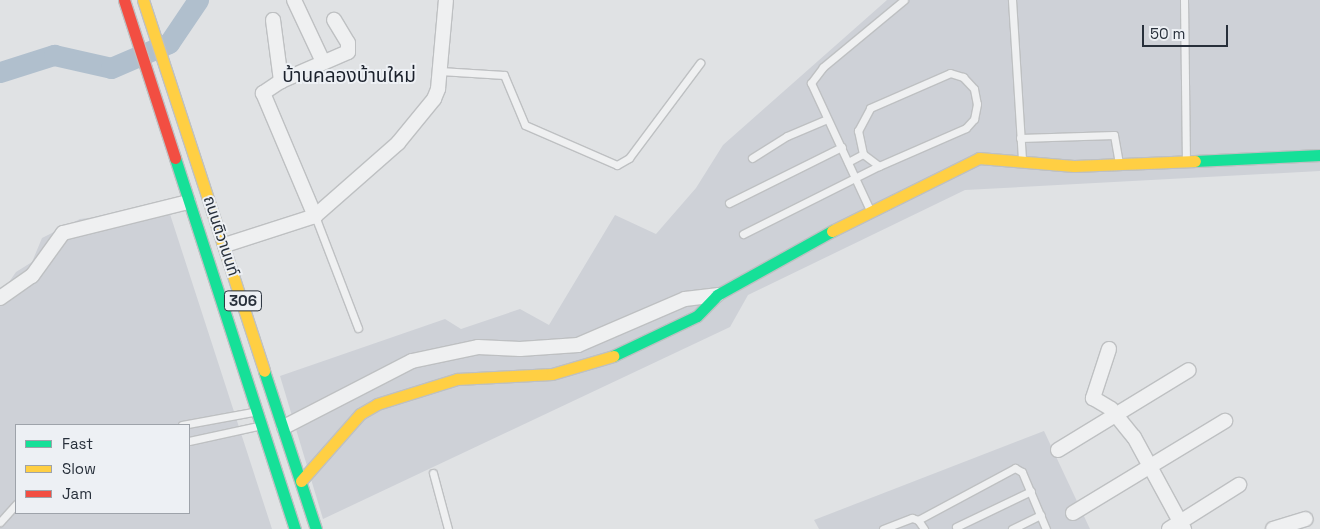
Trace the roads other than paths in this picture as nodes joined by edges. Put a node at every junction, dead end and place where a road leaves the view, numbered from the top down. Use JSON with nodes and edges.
{"nodes":[{"id":1,"x":124,"y":0,"type":"edge"},
{"id":2,"x":143,"y":0,"type":"edge"},
{"id":3,"x":294,"y":0,"type":"edge"},
{"id":4,"x":446,"y":0,"type":"edge"},
{"id":5,"x":904,"y":0,"type":"edge"},
{"id":6,"x":1012,"y":0,"type":"edge"},
{"id":7,"x":1184,"y":0,"type":"edge"},
{"id":8,"x":273,"y":20,"type":"dead end"},
{"id":9,"x":334,"y":20,"type":"dead end"},
{"id":10,"x":324,"y":62,"type":"junction"},
{"id":11,"x":700,"y":63,"type":"dead end"},
{"id":12,"x":440,"y":71,"type":"junction"},
{"id":13,"x":280,"y":81,"type":"junction"},
{"id":14,"x":827,"y":119,"type":"junction"},
{"id":15,"x":1020,"y":138,"type":"junction"},
{"id":16,"x":842,"y":146,"type":"junction"},
{"id":17,"x":863,"y":154,"type":"junction"},
{"id":18,"x":1320,"y":155,"type":"edge"},
{"id":19,"x":752,"y":158,"type":"dead end"},
{"id":20,"x":1022,"y":160,"type":"junction"},
{"id":21,"x":1186,"y":160,"type":"junction"},
{"id":22,"x":848,"y":162,"type":"junction"},
{"id":23,"x":1119,"y":164,"type":"junction"},
{"id":24,"x":879,"y":166,"type":"junction"},
{"id":25,"x":855,"y":178,"type":"junction"},
{"id":26,"x":188,"y":202,"type":"junction"},
{"id":27,"x":729,"y":203,"type":"dead end"},
{"id":28,"x":870,"y":210,"type":"junction"},
{"id":29,"x":315,"y":216,"type":"junction"},
{"id":30,"x":742,"y":234,"type":"dead end"},
{"id":31,"x":225,"y":245,"type":"junction"},
{"id":32,"x":717,"y":295,"type":"junction"},
{"id":33,"x":0,"y":298,"type":"edge"},
{"id":34,"x":358,"y":328,"type":"dead end"},
{"id":35,"x":1109,"y":349,"type":"dead end"},
{"id":36,"x":1189,"y":370,"type":"dead end"},
{"id":37,"x":369,"y":383,"type":"junction"},
{"id":38,"x":377,"y":404,"type":"junction"},
{"id":39,"x":257,"y":411,"type":"junction"},
{"id":40,"x":1117,"y":415,"type":"junction"},
{"id":41,"x":1225,"y":421,"type":"dead end"},
{"id":42,"x":187,"y":424,"type":"edge"},
{"id":43,"x":261,"y":426,"type":"junction"},
{"id":44,"x":284,"y":427,"type":"junction"},
{"id":45,"x":190,"y":441,"type":"edge"},
{"id":46,"x":1058,"y":450,"type":"dead end"},
{"id":47,"x":1151,"y":467,"type":"junction"},
{"id":48,"x":433,"y":473,"type":"dead end"},
{"id":49,"x":301,"y":481,"type":"junction"},
{"id":50,"x":1239,"y":485,"type":"dead end"},
{"id":51,"x":1031,"y":492,"type":"junction"},
{"id":52,"x":15,"y":505,"type":"edge"},
{"id":53,"x":1073,"y":513,"type":"dead end"},
{"id":54,"x":1041,"y":516,"type":"junction"},
{"id":55,"x":1305,"y":519,"type":"dead end"},
{"id":56,"x":918,"y":520,"type":"junction"},
{"id":57,"x":0,"y":522,"type":"edge"},
{"id":58,"x":956,"y":527,"type":"dead end"},
{"id":59,"x":1178,"y":527,"type":"edge"},
{"id":60,"x":295,"y":529,"type":"edge"},
{"id":61,"x":316,"y":529,"type":"edge"},
{"id":62,"x":448,"y":529,"type":"edge"},
{"id":63,"x":883,"y":529,"type":"edge"},
{"id":64,"x":924,"y":529,"type":"edge"},
{"id":65,"x":1012,"y":529,"type":"edge"},
{"id":66,"x":1046,"y":529,"type":"edge"},
{"id":67,"x":1273,"y":529,"type":"edge"}],
"edges":[{"from":1,"to":26,"type":"main road","name":"ถนนติวานนท์","number":"306"},
{"from":2,"to":31,"type":"main road","name":"ถนนติวานนท์","number":"306"},
{"from":3,"to":10,"type":"street"},
{"from":4,"to":12,"type":"street"},
{"from":5,"to":14,"type":"lane"},
{"from":6,"to":15,"type":"lane"},
{"from":7,"to":21,"type":"lane"},
{"from":8,"to":13,"type":"street"},
{"from":9,"to":10,"type":"street"},
{"from":10,"to":13,"type":"street"},
{"from":11,"to":12,"type":"lane"},
{"from":12,"to":29,"type":"street"},
{"from":13,"to":29,"type":"street"},
{"from":14,"to":16,"type":"lane"},
{"from":14,"to":19,"type":"lane"},
{"from":15,"to":20,"type":"lane"},
{"from":15,"to":23,"type":"lane"},
{"from":16,"to":22,"type":"lane"},
{"from":16,"to":27,"type":"lane"},
{"from":17,"to":22,"type":"lane"},
{"from":17,"to":24,"type":"lane"},
{"from":17,"to":24,"type":"lane"},
{"from":18,"to":21,"type":"main road"},
{"from":20,"to":23,"type":"main road"},
{"from":20,"to":28,"type":"main road"},
{"from":21,"to":23,"type":"main road"},
{"from":22,"to":25,"type":"lane"},
{"from":24,"to":25,"type":"lane"},
{"from":25,"to":28,"type":"lane"},
{"from":25,"to":30,"type":"lane"},
{"from":26,"to":33,"type":"street"},
{"from":26,"to":39,"type":"main road","name":"ถนนติวานนท์","number":"306"},
{"from":28,"to":32,"type":"main road"},
{"from":29,"to":31,"type":"street"},
{"from":29,"to":34,"type":"lane"},
{"from":31,"to":44,"type":"main road","name":"ถนนติวานนท์","number":"306"},
{"from":32,"to":37,"type":"street"},
{"from":32,"to":38,"type":"main road"},
{"from":35,"to":40,"type":"street"},
{"from":36,"to":40,"type":"street"},
{"from":37,"to":38,"type":"street"},
{"from":37,"to":44,"type":"street"},
{"from":38,"to":49,"type":"main road"},
{"from":39,"to":42,"type":"lane"},
{"from":39,"to":43,"type":"main road","name":"ถนนติวานนท์","number":"306"},
{"from":40,"to":46,"type":"street"},
{"from":40,"to":47,"type":"street"},
{"from":41,"to":47,"type":"street"},
{"from":43,"to":45,"type":"lane"},
{"from":43,"to":60,"type":"main road","name":"ถนนติวานนท์","number":"306"},
{"from":44,"to":49,"type":"main road","name":"ถนนติวานนท์","number":"306"},
{"from":47,"to":53,"type":"street"},
{"from":47,"to":59,"type":"street"},
{"from":48,"to":62,"type":"lane"},
{"from":49,"to":61,"type":"main road","name":"ถนนติวานนท์","number":"306"},
{"from":50,"to":59,"type":"street"},
{"from":51,"to":54,"type":"lane"},
{"from":51,"to":56,"type":"lane"},
{"from":51,"to":58,"type":"lane"},
{"from":52,"to":57,"type":"lane"},
{"from":54,"to":65,"type":"lane"},
{"from":54,"to":66,"type":"lane"},
{"from":55,"to":67,"type":"street"},
{"from":56,"to":63,"type":"lane"},
{"from":56,"to":64,"type":"lane"}]}
